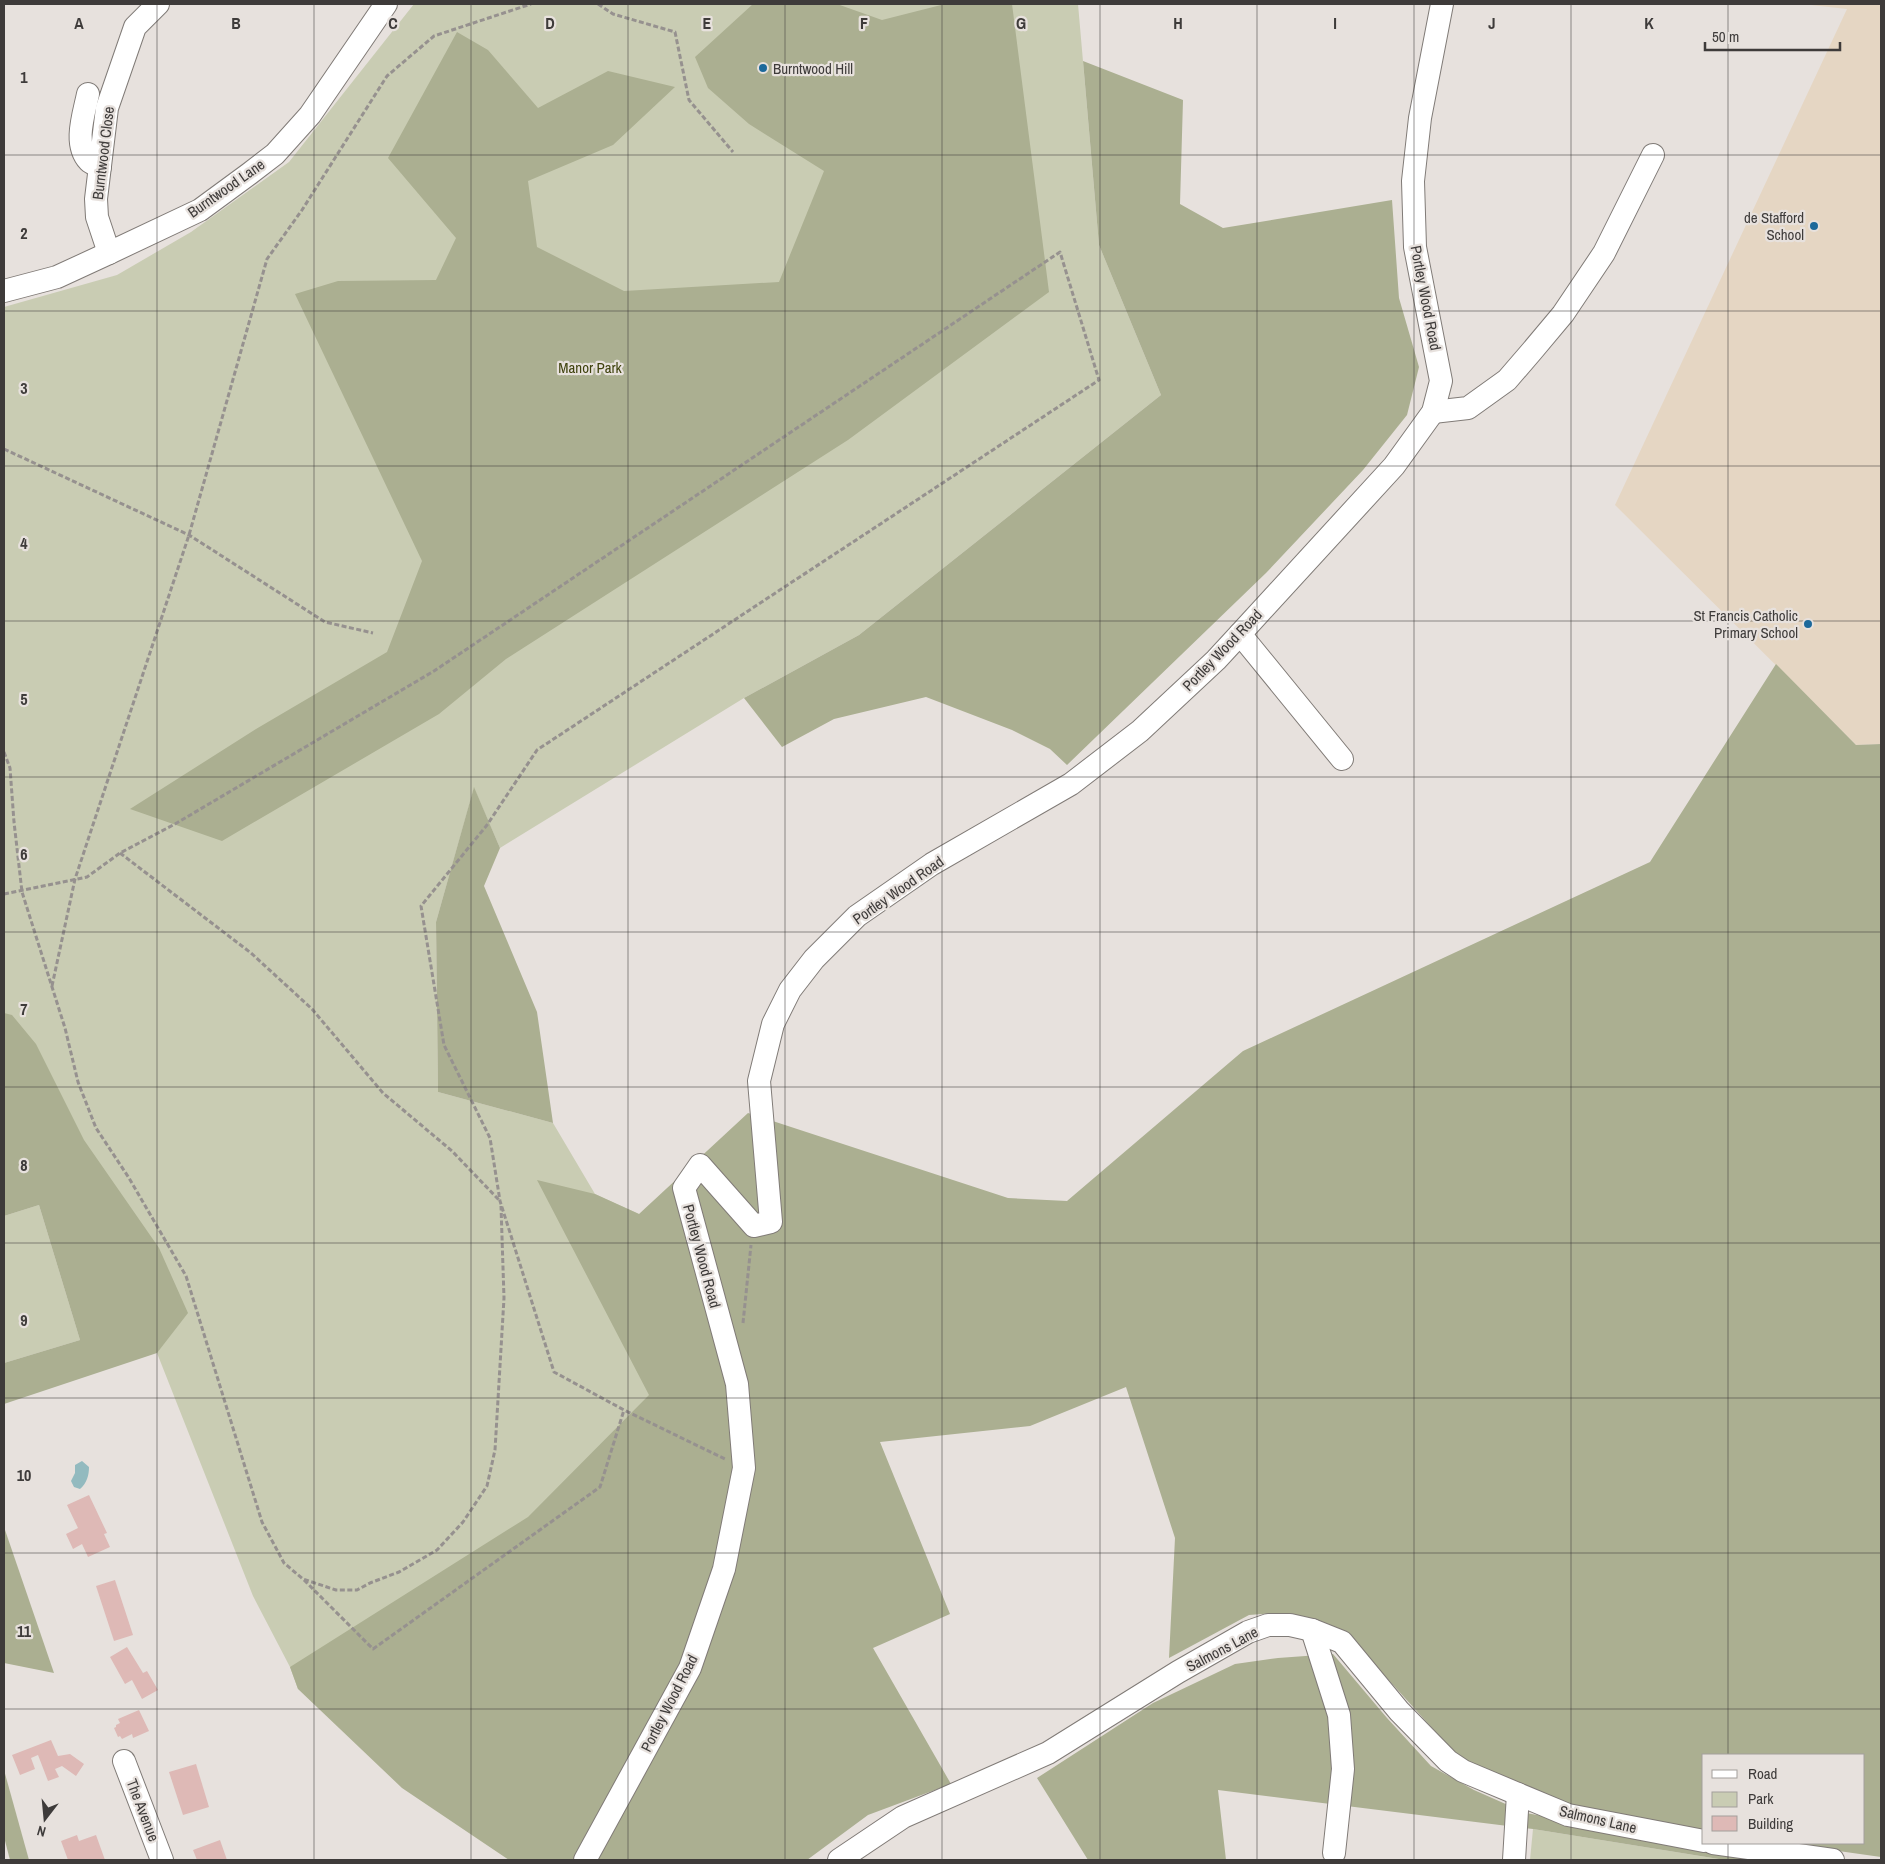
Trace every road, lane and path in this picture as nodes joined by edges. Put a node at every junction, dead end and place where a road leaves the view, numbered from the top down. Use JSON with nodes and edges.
{"nodes":[{"id":1,"x":158,"y":4,"type":"edge"},
{"id":2,"x":386,"y":4,"type":"edge"},
{"id":3,"x":531,"y":4,"type":"edge"},
{"id":4,"x":598,"y":4,"type":"edge"},
{"id":5,"x":1442,"y":4,"type":"edge"},
{"id":6,"x":88,"y":94,"type":"dead end"},
{"id":7,"x":733,"y":152,"type":"dead end"},
{"id":8,"x":1653,"y":155,"type":"dead end"},
{"id":9,"x":100,"y":167,"type":"junction"},
{"id":10,"x":110,"y":253,"type":"junction"},
{"id":11,"x":4,"y":291,"type":"edge"},
{"id":12,"x":1433,"y":412,"type":"junction"},
{"id":13,"x":4,"y":449,"type":"edge"},
{"id":14,"x":189,"y":535,"type":"junction"},
{"id":15,"x":373,"y":633,"type":"dead end"},
{"id":16,"x":1240,"y":634,"type":"junction"},
{"id":17,"x":4,"y":752,"type":"edge"},
{"id":18,"x":1342,"y":759,"type":"dead end"},
{"id":19,"x":120,"y":853,"type":"junction"},
{"id":20,"x":76,"y":879,"type":"junction"},
{"id":21,"x":22,"y":892,"type":"junction"},
{"id":22,"x":4,"y":894,"type":"edge"},
{"id":23,"x":52,"y":986,"type":"junction"},
{"id":24,"x":500,"y":1201,"type":"junction"},
{"id":25,"x":754,"y":1226,"type":"junction"},
{"id":26,"x":742,"y":1324,"type":"dead end"},
{"id":27,"x":624,"y":1410,"type":"junction"},
{"id":28,"x":744,"y":1468,"type":"junction"},
{"id":29,"x":303,"y":1579,"type":"junction"},
{"id":30,"x":1312,"y":1630,"type":"junction"},
{"id":31,"x":124,"y":1761,"type":"dead end"},
{"id":32,"x":1518,"y":1794,"type":"junction"},
{"id":33,"x":1702,"y":1841,"type":"edge"},
{"id":34,"x":1720,"y":1844,"type":"edge"},
{"id":35,"x":1334,"y":1853,"type":"dead end"},
{"id":36,"x":162,"y":1860,"type":"edge"},
{"id":37,"x":585,"y":1860,"type":"edge"},
{"id":38,"x":839,"y":1860,"type":"edge"},
{"id":39,"x":1514,"y":1860,"type":"edge"},
{"id":40,"x":1833,"y":1860,"type":"edge"}],
"edges":[{"from":1,"to":9,"type":"street","name":"Burntwood Close"},
{"from":2,"to":10,"type":"street","name":"Burntwood Lane"},
{"from":3,"to":14,"type":"path"},
{"from":4,"to":7,"type":"path"},
{"from":5,"to":12,"type":"street","name":"Portley Wood Road"},
{"from":6,"to":9,"type":"street"},
{"from":8,"to":12,"type":"street"},
{"from":9,"to":10,"type":"street","name":"Burntwood Close"},
{"from":10,"to":11,"type":"street","name":"Burntwood Lane"},
{"from":12,"to":16,"type":"street","name":"Portley Wood Road"},
{"from":13,"to":14,"type":"path"},
{"from":14,"to":15,"type":"path"},
{"from":14,"to":20,"type":"path"},
{"from":16,"to":18,"type":"street"},
{"from":16,"to":25,"type":"street","name":"Portley Wood Road"},
{"from":17,"to":21,"type":"path"},
{"from":19,"to":20,"type":"path"},
{"from":19,"to":24,"type":"path"},
{"from":19,"to":24,"type":"path"},
{"from":20,"to":21,"type":"path"},
{"from":20,"to":23,"type":"path"},
{"from":21,"to":22,"type":"path"},
{"from":21,"to":23,"type":"path"},
{"from":23,"to":29,"type":"path"},
{"from":24,"to":27,"type":"path"},
{"from":24,"to":29,"type":"path"},
{"from":25,"to":26,"type":"path"},
{"from":25,"to":28,"type":"street","name":"Portley Wood Road"},
{"from":27,"to":28,"type":"path"},
{"from":27,"to":29,"type":"path"},
{"from":28,"to":37,"type":"street","name":"Portley Wood Road"},
{"from":30,"to":32,"type":"street","name":"Salmons Lane"},
{"from":30,"to":35,"type":"street"},
{"from":30,"to":38,"type":"street","name":"Salmons Lane"},
{"from":31,"to":36,"type":"street","name":"The Avenue"},
{"from":32,"to":33,"type":"street","name":"Salmons Lane"},
{"from":32,"to":39,"type":"street"},
{"from":34,"to":40,"type":"street"}]}
